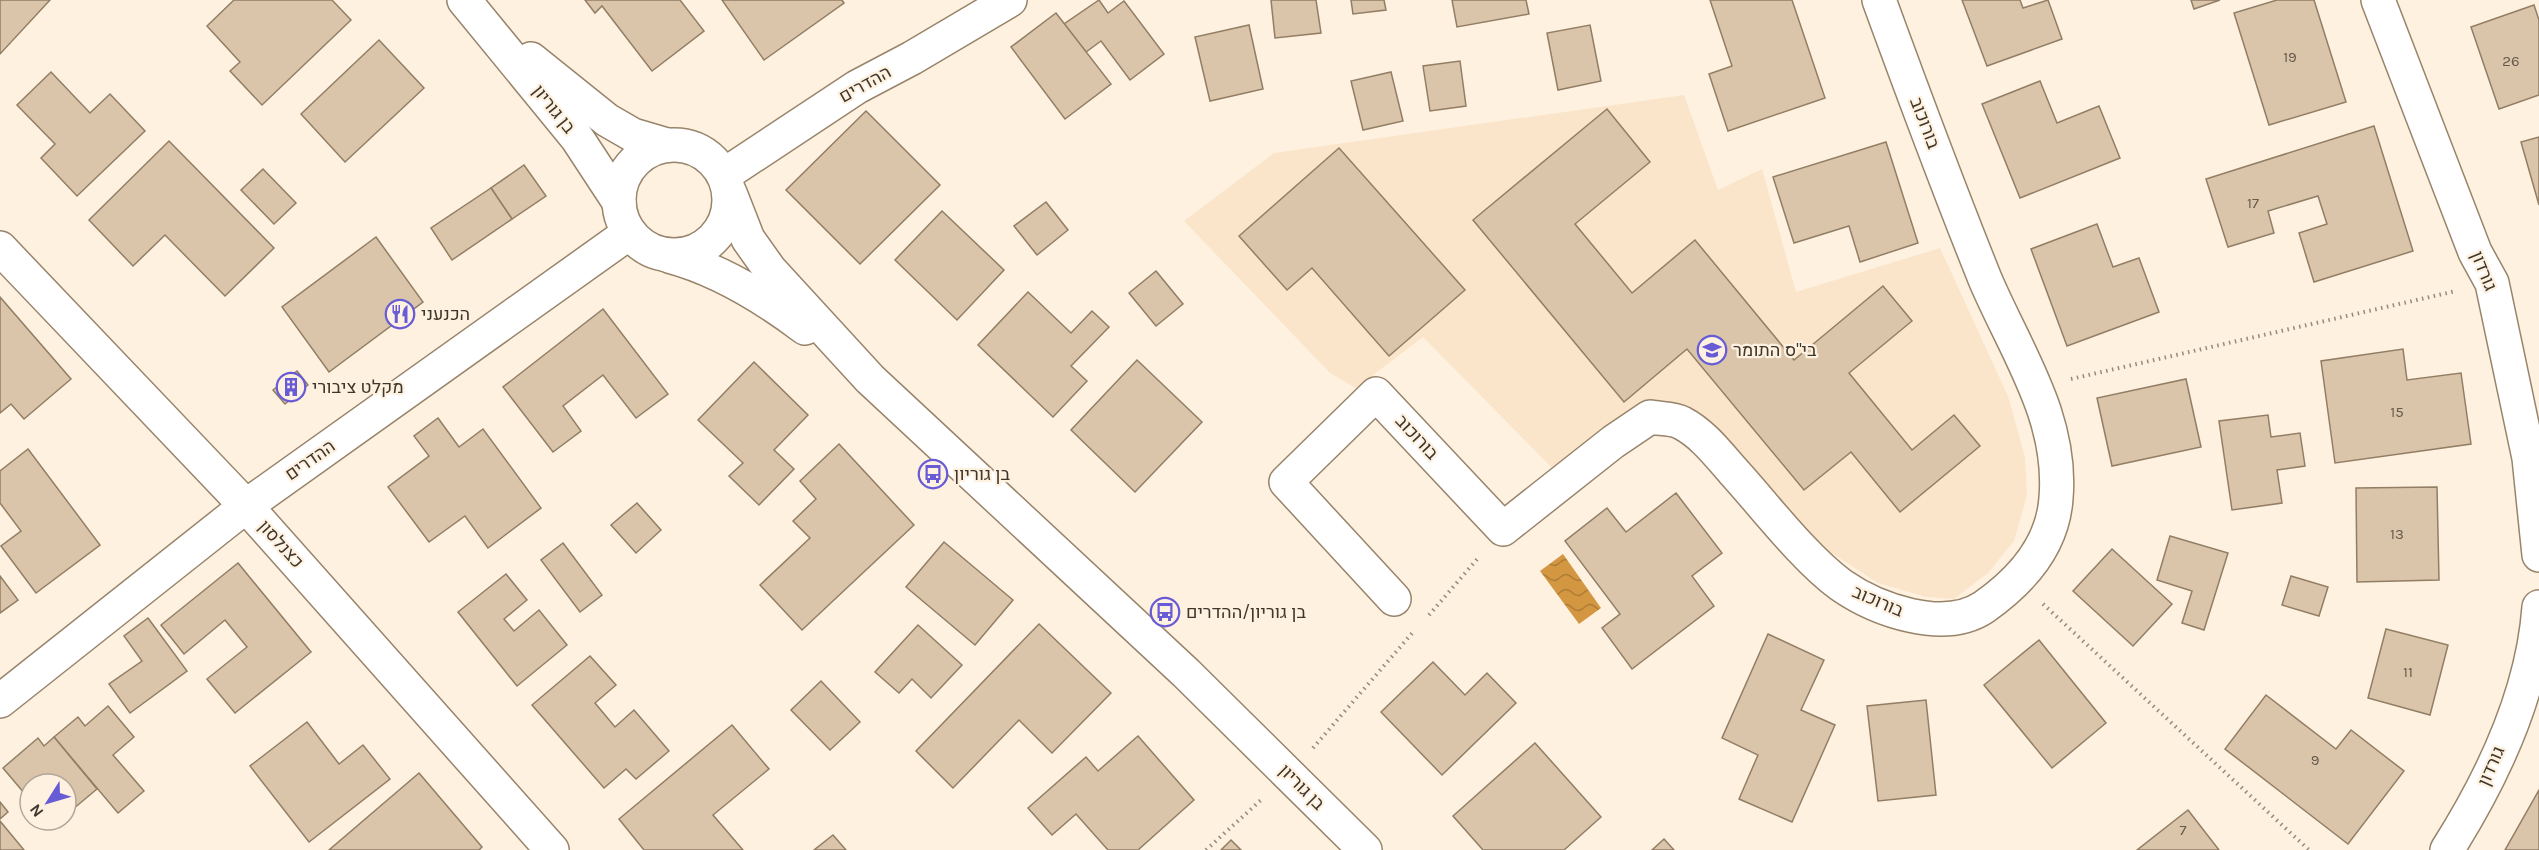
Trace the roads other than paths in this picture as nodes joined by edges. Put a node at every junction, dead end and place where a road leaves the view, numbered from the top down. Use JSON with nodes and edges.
{"nodes":[{"id":1,"x":1010,"y":0,"type":"edge"},
{"id":2,"x":1879,"y":0,"type":"edge"},
{"id":3,"x":2378,"y":0,"type":"edge"},
{"id":4,"x":473,"y":10,"type":"edge"},
{"id":5,"x":667,"y":145,"type":"junction"},
{"id":6,"x":727,"y":184,"type":"junction"},
{"id":7,"x":619,"y":202,"type":"junction"},
{"id":8,"x":629,"y":233,"type":"junction"},
{"id":9,"x":0,"y":248,"type":"edge"},
{"id":10,"x":661,"y":254,"type":"junction"},
{"id":11,"x":870,"y":379,"type":"junction"},
{"id":12,"x":246,"y":506,"type":"junction"},
{"id":13,"x":2539,"y":555,"type":"edge"},
{"id":14,"x":1394,"y":599,"type":"dead end"},
{"id":15,"x":2539,"y":607,"type":"edge"},
{"id":16,"x":0,"y":701,"type":"edge"},
{"id":17,"x":548,"y":849,"type":"edge"},
{"id":18,"x":1365,"y":850,"type":"edge"},
{"id":19,"x":2447,"y":850,"type":"edge"}],
"edges":[{"from":1,"to":6,"type":"street","name":"ההדרים"},
{"from":2,"to":14,"type":"street","name":"בורוכוב"},
{"from":3,"to":13,"type":"street","name":"גורדון"},
{"from":4,"to":5,"type":"street","name":"בן גוריון"},
{"from":4,"to":7,"type":"street","name":"בן גוריון"},
{"from":5,"to":6,"type":"street"},
{"from":5,"to":7,"type":"street"},
{"from":6,"to":10,"type":"street"},
{"from":6,"to":11,"type":"street","name":"בן גוריון"},
{"from":7,"to":8,"type":"street"},
{"from":8,"to":10,"type":"street"},
{"from":8,"to":12,"type":"street","name":"ההדרים"},
{"from":9,"to":12,"type":"street","name":"כצנלסון"},
{"from":10,"to":11,"type":"street","name":"בן גוריון"},
{"from":11,"to":18,"type":"street","name":"בן גוריון"},
{"from":12,"to":16,"type":"street","name":"ההדרים"},
{"from":12,"to":17,"type":"street","name":"כצנלסון"},
{"from":15,"to":19,"type":"street","name":"גורדון"}]}
